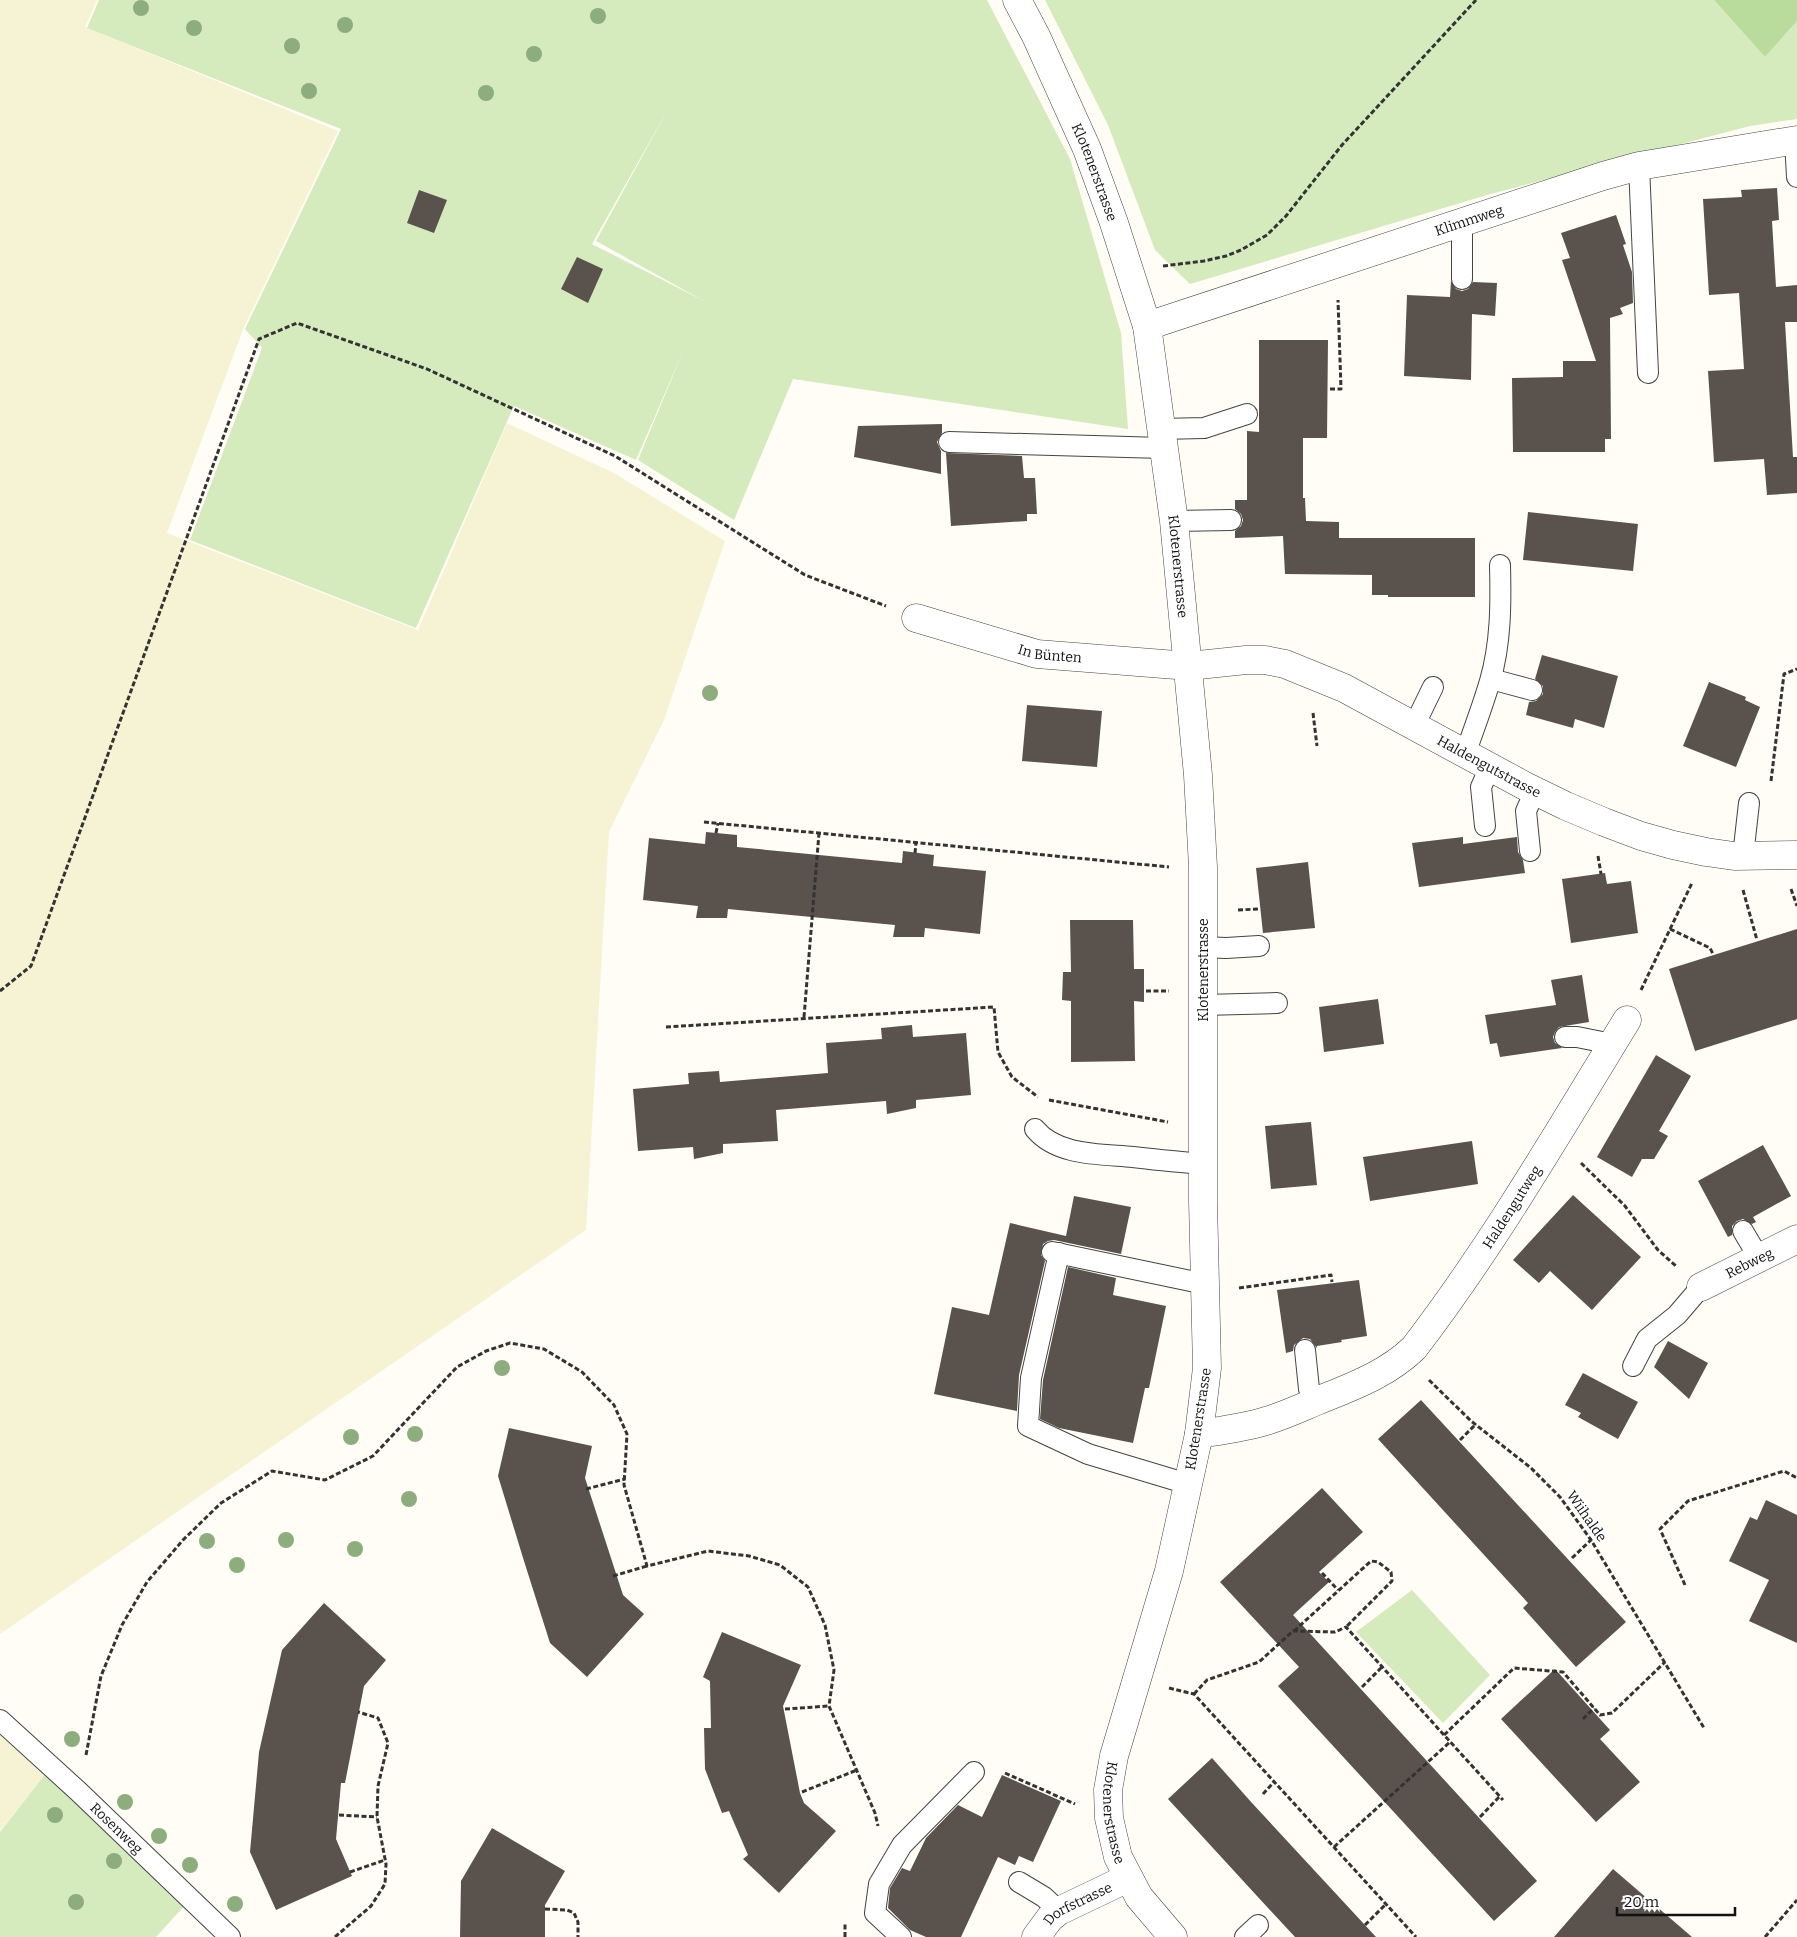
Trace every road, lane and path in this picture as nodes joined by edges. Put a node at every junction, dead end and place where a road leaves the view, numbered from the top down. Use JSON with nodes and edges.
{"nodes":[{"id":1,"x":1017,"y":0,"type":"edge"},
{"id":2,"x":1476,"y":0,"type":"edge"},
{"id":3,"x":1796,"y":140,"type":"edge"},
{"id":4,"x":1639,"y":166,"type":"junction"},
{"id":5,"x":1797,"y":177,"type":"edge"},
{"id":6,"x":1462,"y":222,"type":"junction"},
{"id":7,"x":1130,"y":274,"type":"junction"},
{"id":8,"x":1462,"y":279,"type":"dead end"},
{"id":9,"x":1338,"y":296,"type":"dead end"},
{"id":10,"x":1147,"y":326,"type":"junction"},
{"id":11,"x":1648,"y":373,"type":"dead end"},
{"id":12,"x":1330,"y":389,"type":"dead end"},
{"id":13,"x":1247,"y":414,"type":"dead end"},
{"id":14,"x":1162,"y":439,"type":"junction"},
{"id":15,"x":949,"y":442,"type":"dead end"},
{"id":16,"x":1231,"y":520,"type":"dead end"},
{"id":17,"x":1174,"y":521,"type":"junction"},
{"id":18,"x":1500,"y":565,"type":"dead end"},
{"id":19,"x":916,"y":618,"type":"joint"},
{"id":20,"x":1188,"y":666,"type":"junction"},
{"id":21,"x":1797,"y":669,"type":"edge"},
{"id":22,"x":1491,"y":679,"type":"junction"},
{"id":23,"x":1433,"y":687,"type":"dead end"},
{"id":24,"x":1532,"y":690,"type":"dead end"},
{"id":25,"x":1313,"y":707,"type":"dead end"},
{"id":26,"x":1414,"y":726,"type":"junction"},
{"id":27,"x":1317,"y":746,"type":"dead end"},
{"id":28,"x":1465,"y":754,"type":"junction"},
{"id":29,"x":1490,"y":766,"type":"junction"},
{"id":30,"x":1772,"y":772,"type":"dead end"},
{"id":31,"x":1535,"y":791,"type":"junction"},
{"id":32,"x":1749,"y":803,"type":"dead end"},
{"id":33,"x":704,"y":822,"type":"dead end"},
{"id":34,"x":718,"y":823,"type":"junction"},
{"id":35,"x":1485,"y":826,"type":"dead end"},
{"id":36,"x":716,"y":833,"type":"dead end"},
{"id":37,"x":819,"y":833,"type":"junction"},
{"id":38,"x":916,"y":842,"type":"junction"},
{"id":39,"x":1530,"y":851,"type":"dead end"},
{"id":40,"x":1706,"y":852,"type":"junction"},
{"id":41,"x":915,"y":853,"type":"dead end"},
{"id":42,"x":1797,"y":855,"type":"edge"},
{"id":43,"x":1743,"y":856,"type":"junction"},
{"id":44,"x":1203,"y":867,"type":"junction"},
{"id":45,"x":1791,"y":888,"type":"dead end"},
{"id":46,"x":1746,"y":904,"type":"dead end"},
{"id":47,"x":1797,"y":906,"type":"edge"},
{"id":48,"x":1258,"y":909,"type":"dead end"},
{"id":49,"x":1233,"y":911,"type":"dead end"},
{"id":50,"x":1670,"y":928,"type":"junction"},
{"id":51,"x":1757,"y":940,"type":"dead end"},
{"id":52,"x":1259,"y":946,"type":"dead end"},
{"id":53,"x":1203,"y":947,"type":"junction"},
{"id":54,"x":1713,"y":954,"type":"dead end"},
{"id":55,"x":1146,"y":990,"type":"dead end"},
{"id":56,"x":0,"y":991,"type":"edge"},
{"id":57,"x":1173,"y":991,"type":"dead end"},
{"id":58,"x":1277,"y":1003,"type":"dead end"},
{"id":59,"x":1203,"y":1005,"type":"junction"},
{"id":60,"x":804,"y":1017,"type":"junction"},
{"id":61,"x":1627,"y":1020,"type":"joint"},
{"id":62,"x":666,"y":1027,"type":"dead end"},
{"id":63,"x":1565,"y":1037,"type":"dead end"},
{"id":64,"x":1612,"y":1044,"type":"junction"},
{"id":65,"x":1035,"y":1129,"type":"dead end"},
{"id":66,"x":1204,"y":1129,"type":"junction"},
{"id":67,"x":1555,"y":1138,"type":"junction"},
{"id":68,"x":1203,"y":1164,"type":"junction"},
{"id":69,"x":1743,"y":1231,"type":"dead end"},
{"id":70,"x":1797,"y":1239,"type":"edge"},
{"id":71,"x":1759,"y":1258,"type":"junction"},
{"id":72,"x":1332,"y":1282,"type":"dead end"},
{"id":73,"x":1205,"y":1284,"type":"junction"},
{"id":74,"x":1701,"y":1287,"type":"junction"},
{"id":75,"x":1244,"y":1288,"type":"dead end"},
{"id":76,"x":1305,"y":1350,"type":"dead end"},
{"id":77,"x":1405,"y":1356,"type":"junction"},
{"id":78,"x":1633,"y":1366,"type":"dead end"},
{"id":79,"x":1314,"y":1402,"type":"junction"},
{"id":80,"x":1476,"y":1424,"type":"junction"},
{"id":81,"x":1199,"y":1434,"type":"junction"},
{"id":82,"x":1460,"y":1440,"type":"dead end"},
{"id":83,"x":1797,"y":1478,"type":"edge"},
{"id":84,"x":624,"y":1479,"type":"junction"},
{"id":85,"x":1188,"y":1484,"type":"junction"},
{"id":86,"x":586,"y":1489,"type":"dead end"},
{"id":87,"x":1590,"y":1540,"type":"junction"},
{"id":88,"x":1572,"y":1558,"type":"dead end"},
{"id":89,"x":647,"y":1566,"type":"junction"},
{"id":90,"x":1322,"y":1573,"type":"dead end"},
{"id":91,"x":612,"y":1576,"type":"dead end"},
{"id":92,"x":1686,"y":1585,"type":"dead end"},
{"id":93,"x":1338,"y":1590,"type":"junction"},
{"id":94,"x":1346,"y":1627,"type":"junction"},
{"id":95,"x":1293,"y":1631,"type":"junction"},
{"id":96,"x":1665,"y":1662,"type":"junction"},
{"id":97,"x":1382,"y":1668,"type":"junction"},
{"id":98,"x":1138,"y":1678,"type":"junction"},
{"id":99,"x":1362,"y":1687,"type":"dead end"},
{"id":100,"x":1194,"y":1694,"type":"junction"},
{"id":101,"x":829,"y":1706,"type":"junction"},
{"id":102,"x":785,"y":1708,"type":"dead end"},
{"id":103,"x":1594,"y":1708,"type":"junction"},
{"id":104,"x":358,"y":1712,"type":"dead end"},
{"id":105,"x":1583,"y":1719,"type":"dead end"},
{"id":106,"x":0,"y":1720,"type":"edge"},
{"id":107,"x":1704,"y":1728,"type":"dead end"},
{"id":108,"x":1444,"y":1735,"type":"junction"},
{"id":109,"x":1450,"y":1742,"type":"junction"},
{"id":110,"x":857,"y":1770,"type":"junction"},
{"id":111,"x":999,"y":1771,"type":"dead end"},
{"id":112,"x":974,"y":1772,"type":"dead end"},
{"id":113,"x":1274,"y":1782,"type":"junction"},
{"id":114,"x":78,"y":1791,"type":"junction"},
{"id":115,"x":802,"y":1792,"type":"dead end"},
{"id":116,"x":1263,"y":1794,"type":"dead end"},
{"id":117,"x":1500,"y":1796,"type":"junction"},
{"id":118,"x":1503,"y":1800,"type":"dead end"},
{"id":119,"x":1080,"y":1807,"type":"dead end"},
{"id":120,"x":339,"y":1815,"type":"dead end"},
{"id":121,"x":377,"y":1817,"type":"junction"},
{"id":122,"x":1480,"y":1817,"type":"dead end"},
{"id":123,"x":879,"y":1830,"type":"dead end"},
{"id":124,"x":1334,"y":1847,"type":"junction"},
{"id":125,"x":386,"y":1860,"type":"junction"},
{"id":126,"x":350,"y":1872,"type":"dead end"},
{"id":127,"x":1128,"y":1878,"type":"junction"},
{"id":128,"x":1019,"y":1882,"type":"dead end"},
{"id":129,"x":1797,"y":1900,"type":"edge"},
{"id":130,"x":1386,"y":1904,"type":"junction"},
{"id":131,"x":545,"y":1909,"type":"dead end"},
{"id":132,"x":1058,"y":1911,"type":"junction"},
{"id":133,"x":846,"y":1917,"type":"dead end"},
{"id":134,"x":1365,"y":1925,"type":"dead end"},
{"id":135,"x":230,"y":1937,"type":"edge"},
{"id":136,"x":335,"y":1937,"type":"edge"},
{"id":137,"x":578,"y":1937,"type":"edge"},
{"id":138,"x":844,"y":1937,"type":"edge"},
{"id":139,"x":901,"y":1937,"type":"edge"},
{"id":140,"x":1036,"y":1937,"type":"edge"},
{"id":141,"x":1173,"y":1937,"type":"edge"},
{"id":142,"x":1416,"y":1937,"type":"edge"},
{"id":143,"x":1765,"y":1937,"type":"edge"}],
"edges":[{"from":1,"to":7,"type":"street","name":"Klotenerstrasse"},
{"from":2,"to":7,"type":"path"},
{"from":3,"to":4,"type":"street","name":"Klimmweg"},
{"from":3,"to":5,"type":"lane"},
{"from":4,"to":6,"type":"street","name":"Klimmweg"},
{"from":4,"to":11,"type":"lane"},
{"from":6,"to":8,"type":"lane"},
{"from":6,"to":10,"type":"street","name":"Klimmweg"},
{"from":7,"to":10,"type":"street","name":"Klotenerstrasse"},
{"from":9,"to":12,"type":"path"},
{"from":10,"to":14,"type":"street","name":"Klotenerstrasse"},
{"from":13,"to":14,"type":"lane"},
{"from":14,"to":15,"type":"lane"},
{"from":14,"to":17,"type":"street","name":"Klotenerstrasse"},
{"from":16,"to":17,"type":"lane"},
{"from":17,"to":20,"type":"street","name":"Klotenerstrasse"},
{"from":18,"to":22,"type":"lane"},
{"from":19,"to":20,"type":"street","name":"In Bünten"},
{"from":19,"to":56,"type":"path"},
{"from":20,"to":26,"type":"street","name":"Haldengutstrasse"},
{"from":20,"to":44,"type":"street","name":"Klotenerstrasse"},
{"from":21,"to":30,"type":"path"},
{"from":22,"to":24,"type":"lane"},
{"from":22,"to":28,"type":"lane"},
{"from":23,"to":26,"type":"lane"},
{"from":25,"to":27,"type":"path"},
{"from":26,"to":28,"type":"street","name":"Haldengutstrasse"},
{"from":28,"to":29,"type":"street","name":"Haldengutstrasse"},
{"from":29,"to":31,"type":"street","name":"Haldengutstrasse"},
{"from":29,"to":35,"type":"lane"},
{"from":31,"to":39,"type":"lane"},
{"from":31,"to":40,"type":"street","name":"Haldengutstrasse"},
{"from":32,"to":43,"type":"lane"},
{"from":33,"to":34,"type":"path"},
{"from":34,"to":36,"type":"path"},
{"from":34,"to":37,"type":"path"},
{"from":37,"to":38,"type":"path"},
{"from":37,"to":60,"type":"path"},
{"from":38,"to":41,"type":"path"},
{"from":38,"to":44,"type":"path"},
{"from":40,"to":43,"type":"street","name":"Haldengutstrasse"},
{"from":40,"to":50,"type":"path"},
{"from":42,"to":43,"type":"street","name":"Haldengutstrasse"},
{"from":44,"to":53,"type":"street","name":"Klotenerstrasse"},
{"from":45,"to":47,"type":"path"},
{"from":46,"to":51,"type":"path"},
{"from":48,"to":49,"type":"path"},
{"from":50,"to":54,"type":"path"},
{"from":50,"to":61,"type":"path"},
{"from":52,"to":53,"type":"lane"},
{"from":53,"to":59,"type":"street","name":"Klotenerstrasse"},
{"from":55,"to":57,"type":"path"},
{"from":58,"to":59,"type":"lane"},
{"from":59,"to":66,"type":"street","name":"Klotenerstrasse"},
{"from":60,"to":62,"type":"path"},
{"from":60,"to":66,"type":"path"},
{"from":61,"to":64,"type":"street","name":"Haldengutweg"},
{"from":63,"to":64,"type":"lane"},
{"from":64,"to":67,"type":"street","name":"Haldengutweg"},
{"from":65,"to":68,"type":"lane"},
{"from":66,"to":68,"type":"street","name":"Klotenerstrasse"},
{"from":67,"to":74,"type":"path"},
{"from":67,"to":77,"type":"street","name":"Haldengutweg"},
{"from":68,"to":73,"type":"street","name":"Klotenerstrasse"},
{"from":69,"to":71,"type":"lane"},
{"from":70,"to":71,"type":"street","name":"Rebweg"},
{"from":71,"to":74,"type":"street","name":"Rebweg"},
{"from":72,"to":75,"type":"path"},
{"from":73,"to":81,"type":"street","name":"Klotenerstrasse"},
{"from":73,"to":85,"type":"lane"},
{"from":74,"to":78,"type":"lane"},
{"from":76,"to":79,"type":"lane"},
{"from":77,"to":79,"type":"street","name":"Haldengutweg"},
{"from":77,"to":80,"type":"path","name":"Wiihalde"},
{"from":79,"to":81,"type":"street","name":"Haldengutweg"},
{"from":80,"to":82,"type":"path"},
{"from":80,"to":87,"type":"path","name":"Wiihalde"},
{"from":81,"to":85,"type":"street","name":"Klotenerstrasse"},
{"from":83,"to":92,"type":"path"},
{"from":84,"to":86,"type":"path"},
{"from":84,"to":89,"type":"path"},
{"from":84,"to":114,"type":"path"},
{"from":85,"to":98,"type":"street","name":"Klotenerstrasse"},
{"from":87,"to":88,"type":"path"},
{"from":87,"to":96,"type":"path","name":"Wiihalde"},
{"from":89,"to":91,"type":"path"},
{"from":89,"to":101,"type":"path"},
{"from":90,"to":93,"type":"path"},
{"from":93,"to":94,"type":"path"},
{"from":93,"to":95,"type":"path"},
{"from":94,"to":95,"type":"path"},
{"from":94,"to":97,"type":"path"},
{"from":95,"to":100,"type":"path"},
{"from":96,"to":103,"type":"path"},
{"from":96,"to":107,"type":"path","name":"Wiihalde"},
{"from":97,"to":99,"type":"path"},
{"from":97,"to":108,"type":"path"},
{"from":98,"to":100,"type":"path"},
{"from":98,"to":127,"type":"street","name":"Klotenerstrasse"},
{"from":100,"to":113,"type":"path"},
{"from":101,"to":102,"type":"path"},
{"from":101,"to":110,"type":"path"},
{"from":103,"to":105,"type":"path"},
{"from":103,"to":108,"type":"path"},
{"from":104,"to":121,"type":"path"},
{"from":106,"to":114,"type":"lane","name":"Rosenweg"},
{"from":108,"to":109,"type":"path"},
{"from":109,"to":117,"type":"path"},
{"from":109,"to":124,"type":"path"},
{"from":110,"to":115,"type":"path"},
{"from":110,"to":123,"type":"path"},
{"from":111,"to":119,"type":"path"},
{"from":112,"to":139,"type":"lane"},
{"from":113,"to":116,"type":"path"},
{"from":113,"to":124,"type":"path"},
{"from":114,"to":135,"type":"lane","name":"Rosenweg"},
{"from":117,"to":118,"type":"path"},
{"from":117,"to":122,"type":"path"},
{"from":120,"to":121,"type":"path"},
{"from":121,"to":125,"type":"path"},
{"from":124,"to":130,"type":"path"},
{"from":125,"to":126,"type":"path"},
{"from":125,"to":136,"type":"path"},
{"from":127,"to":132,"type":"street","name":"Dorfstrasse"},
{"from":127,"to":141,"type":"street","name":"Klotenerstrasse"},
{"from":128,"to":132,"type":"lane"},
{"from":129,"to":143,"type":"path"},
{"from":130,"to":134,"type":"path"},
{"from":130,"to":142,"type":"path"},
{"from":131,"to":137,"type":"path"},
{"from":132,"to":140,"type":"street","name":"Dorfstrasse"},
{"from":133,"to":138,"type":"path"}]}
